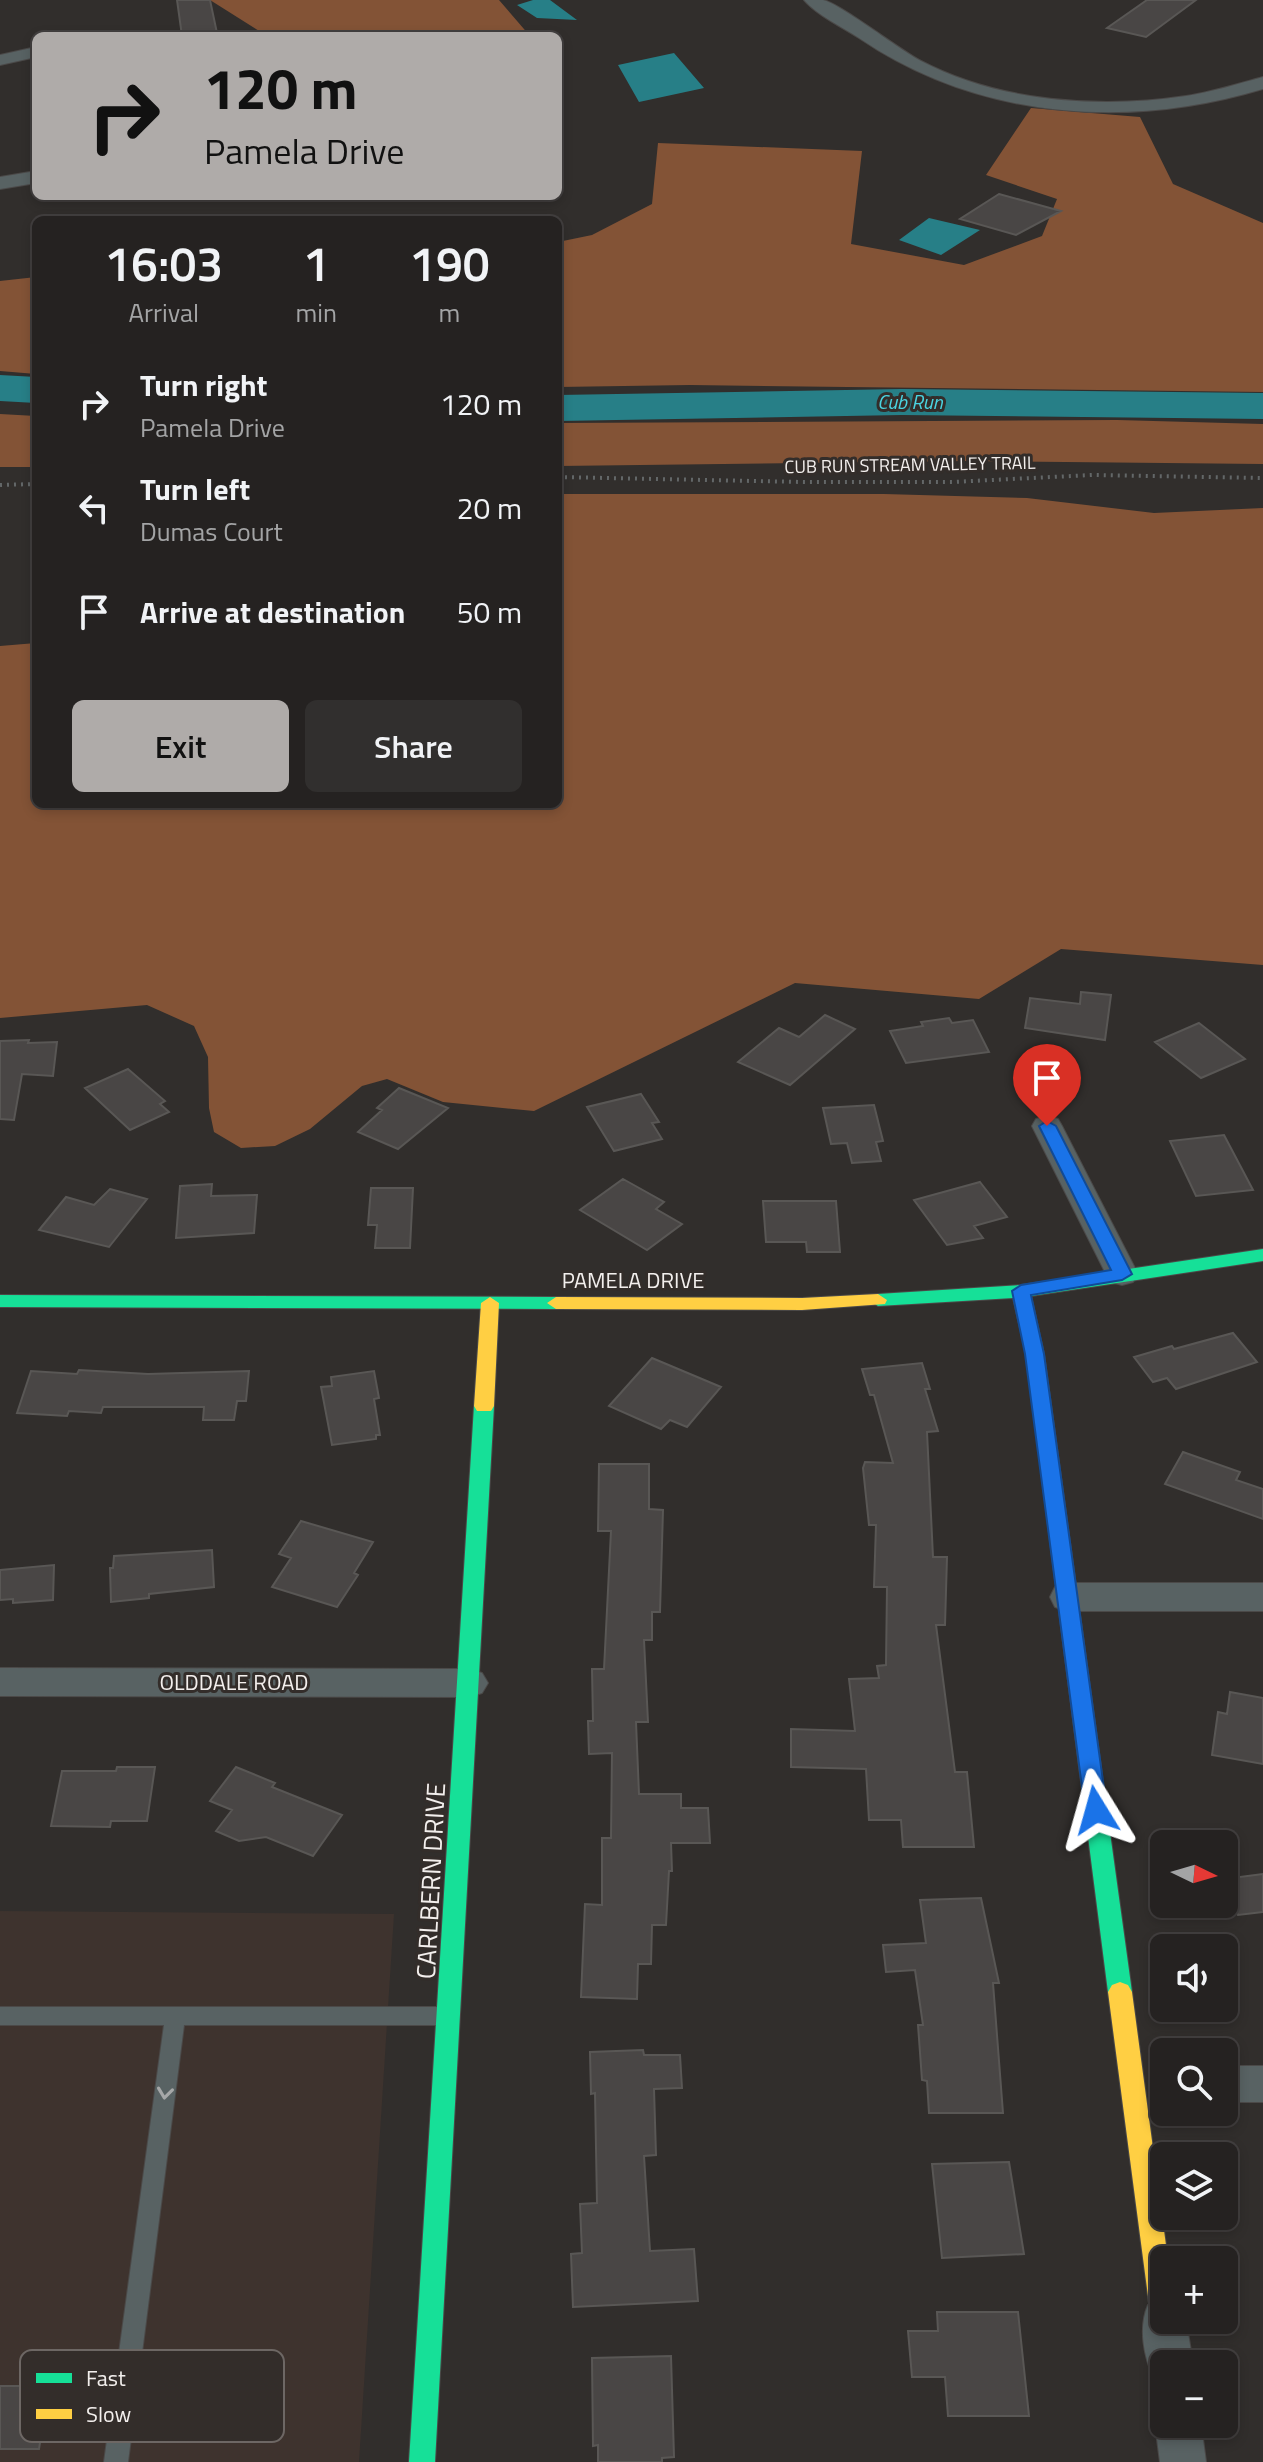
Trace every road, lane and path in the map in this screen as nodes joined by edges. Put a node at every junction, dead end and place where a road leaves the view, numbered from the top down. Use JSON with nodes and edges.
{"nodes":[{"id":1,"x":813,"y":0,"type":"edge"},
{"id":2,"x":32,"y":53,"type":"edge"},
{"id":3,"x":0,"y":60,"type":"edge"},
{"id":4,"x":1263,"y":83,"type":"edge"},
{"id":5,"x":32,"y":178,"type":"edge"},
{"id":6,"x":0,"y":183,"type":"edge"},
{"id":7,"x":562,"y":477,"type":"edge"},
{"id":8,"x":1263,"y":478,"type":"edge"},
{"id":9,"x":32,"y":484,"type":"edge"},
{"id":10,"x":0,"y":485,"type":"edge"},
{"id":11,"x":1047,"y":1126,"type":"dead end"},
{"id":12,"x":1263,"y":1255,"type":"edge"},
{"id":13,"x":1122,"y":1274,"type":"junction"},
{"id":14,"x":1021,"y":1291,"type":"junction"},
{"id":15,"x":0,"y":1301,"type":"edge"},
{"id":16,"x":490,"y":1303,"type":"junction"},
{"id":17,"x":1068,"y":1597,"type":"junction"},
{"id":18,"x":1263,"y":1597,"type":"edge"},
{"id":19,"x":0,"y":1682,"type":"edge"},
{"id":20,"x":469,"y":1683,"type":"junction"},
{"id":21,"x":0,"y":2016,"type":"edge"},
{"id":22,"x":175,"y":2016,"type":"junction"},
{"id":23,"x":449,"y":2016,"type":"junction"},
{"id":24,"x":1148,"y":2084,"type":"edge"},
{"id":25,"x":1238,"y":2084,"type":"edge"},
{"id":26,"x":1263,"y":2084,"type":"edge"},
{"id":27,"x":1159,"y":2246,"type":"edge"},
{"id":28,"x":131,"y":2350,"type":"edge"},
{"id":29,"x":1180,"y":2438,"type":"edge"},
{"id":30,"x":119,"y":2442,"type":"edge"},
{"id":31,"x":116,"y":2462,"type":"edge"},
{"id":32,"x":422,"y":2462,"type":"edge"},
{"id":33,"x":1183,"y":2462,"type":"edge"}],
"edges":[{"from":1,"to":4,"type":"street"},
{"from":2,"to":3,"type":"street"},
{"from":5,"to":6,"type":"street"},
{"from":7,"to":8,"type":"path","name":"CUB RUN STREAM VALLEY TRAIL"},
{"from":9,"to":10,"type":"path"},
{"from":11,"to":13,"type":"street"},
{"from":12,"to":13,"type":"street","name":"PAMELA DRIVE"},
{"from":13,"to":14,"type":"street","name":"PAMELA DRIVE"},
{"from":14,"to":16,"type":"street","name":"PAMELA DRIVE"},
{"from":14,"to":17,"type":"street"},
{"from":15,"to":16,"type":"street","name":"PAMELA DRIVE"},
{"from":16,"to":20,"type":"street","name":"CARLBERN DRIVE"},
{"from":17,"to":18,"type":"street"},
{"from":17,"to":24,"type":"street"},
{"from":19,"to":20,"type":"street","name":"OLDDALE ROAD"},
{"from":20,"to":23,"type":"street","name":"CARLBERN DRIVE"},
{"from":21,"to":22,"type":"lane"},
{"from":22,"to":23,"type":"lane"},
{"from":22,"to":28,"type":"lane","one_way":true},
{"from":23,"to":32,"type":"street","name":"CARLBERN DRIVE"},
{"from":24,"to":27,"type":"street"},
{"from":25,"to":26,"type":"street"},
{"from":29,"to":33,"type":"street"},
{"from":30,"to":31,"type":"lane","one_way":true}]}
